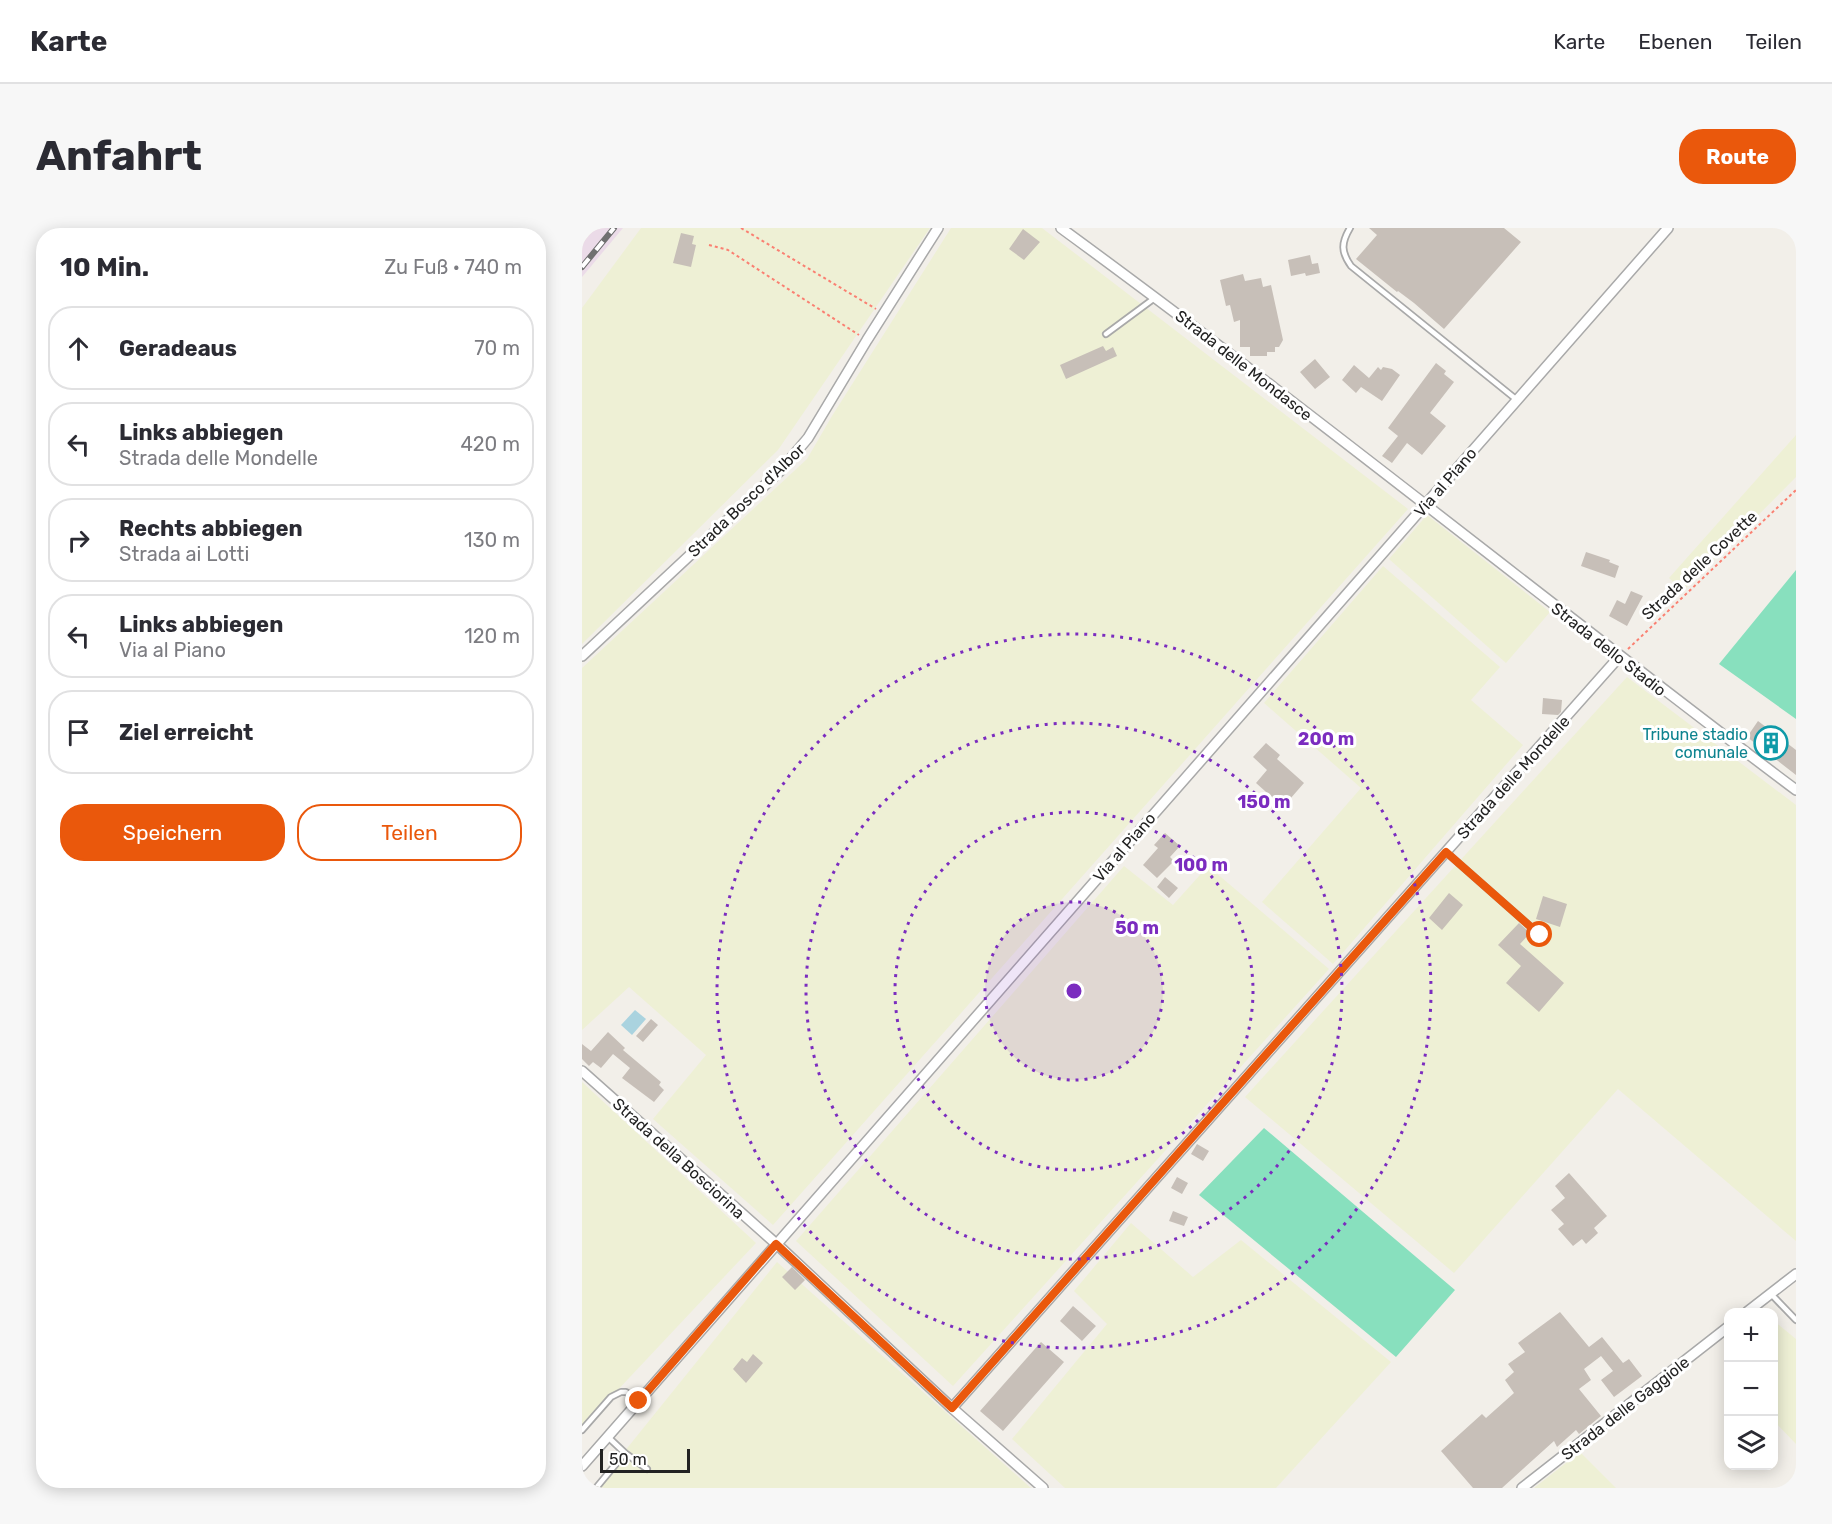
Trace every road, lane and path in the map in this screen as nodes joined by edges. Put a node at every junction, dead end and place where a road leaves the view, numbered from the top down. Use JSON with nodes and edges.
{"nodes":[{"id":1,"x":741,"y":228,"type":"edge"},
{"id":2,"x":938,"y":228,"type":"edge"},
{"id":3,"x":1061,"y":228,"type":"edge"},
{"id":4,"x":1350,"y":228,"type":"edge"},
{"id":5,"x":1668,"y":228,"type":"edge"},
{"id":6,"x":709,"y":245,"type":"dead end"},
{"id":7,"x":1156,"y":297,"type":"junction"},
{"id":8,"x":884,"y":313,"type":"junction"},
{"id":9,"x":1106,"y":334,"type":"dead end"},
{"id":10,"x":867,"y":340,"type":"junction"},
{"id":11,"x":1517,"y":400,"type":"junction"},
{"id":12,"x":1796,"y":490,"type":"edge"},
{"id":13,"x":1425,"y":505,"type":"junction"},
{"id":14,"x":582,"y":656,"type":"edge"},
{"id":15,"x":1619,"y":657,"type":"junction"},
{"id":16,"x":1796,"y":790,"type":"edge"},
{"id":17,"x":1446,"y":852,"type":"junction"},
{"id":18,"x":1540,"y":935,"type":"dead end"},
{"id":19,"x":582,"y":1071,"type":"edge"},
{"id":20,"x":776,"y":1244,"type":"junction"},
{"id":21,"x":1796,"y":1274,"type":"edge"},
{"id":22,"x":1771,"y":1294,"type":"junction"},
{"id":23,"x":1752,"y":1308,"type":"edge"},
{"id":24,"x":1796,"y":1320,"type":"edge"},
{"id":25,"x":1724,"y":1330,"type":"edge"},
{"id":26,"x":639,"y":1401,"type":"junction"},
{"id":27,"x":952,"y":1408,"type":"junction"},
{"id":28,"x":582,"y":1430,"type":"edge"},
{"id":29,"x":608,"y":1437,"type":"junction"},
{"id":30,"x":625,"y":1453,"type":"junction"},
{"id":31,"x":582,"y":1467,"type":"edge"},
{"id":32,"x":647,"y":1469,"type":"dead end"},
{"id":33,"x":596,"y":1488,"type":"edge"},
{"id":34,"x":1042,"y":1488,"type":"edge"},
{"id":35,"x":1522,"y":1488,"type":"edge"}],
"edges":[{"from":1,"to":8,"type":"path"},
{"from":2,"to":8,"type":"street","name":"Strada Bosco d'Albor"},
{"from":3,"to":7,"type":"street","name":"Strada delle Mondasce"},
{"from":4,"to":11,"type":"lane"},
{"from":5,"to":11,"type":"street","name":"Via al Piano"},
{"from":6,"to":10,"type":"path"},
{"from":7,"to":9,"type":"lane"},
{"from":7,"to":13,"type":"street","name":"Strada delle Mondasce"},
{"from":8,"to":10,"type":"street","name":"Strada Bosco d'Albor"},
{"from":10,"to":14,"type":"street","name":"Strada Bosco d'Albor"},
{"from":11,"to":13,"type":"street","name":"Via al Piano"},
{"from":12,"to":15,"type":"path","name":"Strada delle Covette"},
{"from":13,"to":15,"type":"street","name":"Strada dello Stadio"},
{"from":13,"to":20,"type":"street","name":"Via al Piano"},
{"from":15,"to":16,"type":"street","name":"Strada dello Stadio"},
{"from":15,"to":17,"type":"street","name":"Strada delle Mondelle"},
{"from":17,"to":18,"type":"lane"},
{"from":17,"to":27,"type":"street","name":"Strada delle Mondelle"},
{"from":19,"to":20,"type":"street","name":"Strada della Bosciorina"},
{"from":20,"to":26,"type":"street","name":"Via al Piano"},
{"from":20,"to":27,"type":"street","name":"Strada della Bosciorina"},
{"from":21,"to":22,"type":"street"},
{"from":22,"to":23,"type":"street"},
{"from":22,"to":24,"type":"lane"},
{"from":25,"to":35,"type":"street","name":"Strada delle Gaggiole"},
{"from":26,"to":28,"type":"lane"},
{"from":26,"to":29,"type":"street","name":"Via al Piano"},
{"from":27,"to":34,"type":"street","name":"Strada della Bosciorina"},
{"from":29,"to":30,"type":"lane"},
{"from":29,"to":31,"type":"street","name":"Via al Piano"},
{"from":30,"to":32,"type":"lane"},
{"from":30,"to":33,"type":"lane"}]}
